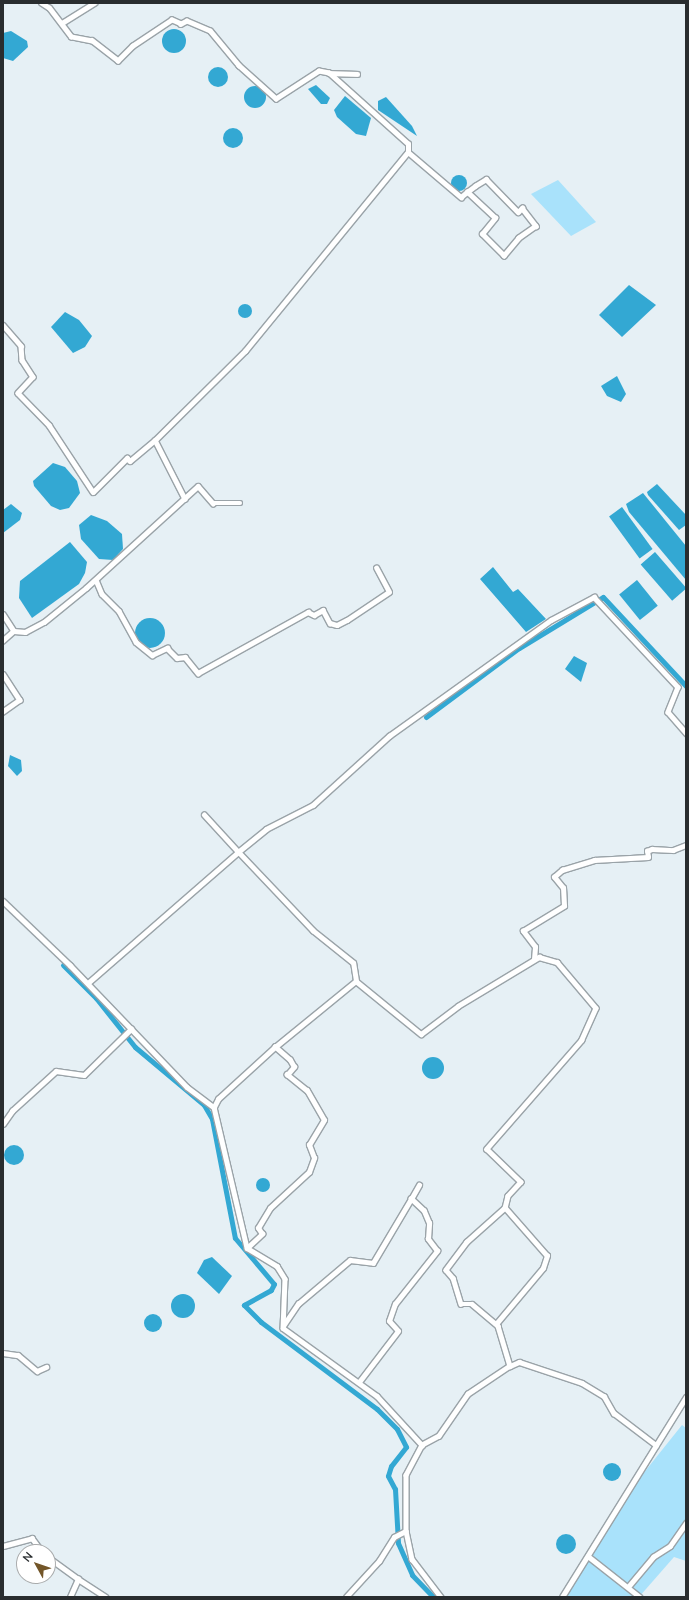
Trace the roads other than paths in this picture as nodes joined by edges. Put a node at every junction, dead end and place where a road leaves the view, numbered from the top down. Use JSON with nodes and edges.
{"nodes":[{"id":1,"x":41,"y":3,"type":"edge"},
{"id":2,"x":94,"y":3,"type":"edge"},
{"id":3,"x":62,"y":23,"type":"junction"},
{"id":4,"x":329,"y":73,"type":"junction"},
{"id":5,"x":357,"y":74,"type":"dead end"},
{"id":6,"x":408,"y":152,"type":"junction"},
{"id":7,"x":467,"y":192,"type":"junction"},
{"id":8,"x":3,"y":325,"type":"edge"},
{"id":9,"x":155,"y":440,"type":"junction"},
{"id":10,"x":185,"y":499,"type":"junction"},
{"id":11,"x":240,"y":503,"type":"dead end"},
{"id":12,"x":376,"y":568,"type":"dead end"},
{"id":13,"x":96,"y":580,"type":"junction"},
{"id":14,"x":3,"y":614,"type":"edge"},
{"id":15,"x":14,"y":631,"type":"junction"},
{"id":16,"x":3,"y":641,"type":"edge"},
{"id":17,"x":3,"y":674,"type":"edge"},
{"id":18,"x":3,"y":712,"type":"edge"},
{"id":19,"x":686,"y":733,"type":"edge"},
{"id":20,"x":204,"y":815,"type":"dead end"},
{"id":21,"x":686,"y":845,"type":"edge"},
{"id":22,"x":238,"y":852,"type":"junction"},
{"id":23,"x":3,"y":901,"type":"edge"},
{"id":24,"x":534,"y":959,"type":"junction"},
{"id":25,"x":356,"y":981,"type":"junction"},
{"id":26,"x":88,"y":983,"type":"junction"},
{"id":27,"x":130,"y":1030,"type":"junction"},
{"id":28,"x":275,"y":1047,"type":"junction"},
{"id":29,"x":214,"y":1107,"type":"junction"},
{"id":30,"x":3,"y":1124,"type":"edge"},
{"id":31,"x":419,"y":1185,"type":"dead end"},
{"id":32,"x":411,"y":1199,"type":"junction"},
{"id":33,"x":505,"y":1208,"type":"junction"},
{"id":34,"x":247,"y":1248,"type":"junction"},
{"id":35,"x":496,"y":1324,"type":"junction"},
{"id":36,"x":283,"y":1328,"type":"junction"},
{"id":37,"x":3,"y":1353,"type":"edge"},
{"id":38,"x":510,"y":1366,"type":"junction"},
{"id":39,"x":46,"y":1367,"type":"dead end"},
{"id":40,"x":359,"y":1382,"type":"junction"},
{"id":41,"x":686,"y":1397,"type":"edge"},
{"id":42,"x":422,"y":1445,"type":"junction"},
{"id":43,"x":656,"y":1445,"type":"junction"},
{"id":44,"x":686,"y":1523,"type":"edge"},
{"id":45,"x":405,"y":1531,"type":"junction"},
{"id":46,"x":36,"y":1544,"type":"edge"},
{"id":47,"x":3,"y":1546,"type":"edge"},
{"id":48,"x":588,"y":1556,"type":"junction"},
{"id":49,"x":56,"y":1563,"type":"edge"},
{"id":50,"x":78,"y":1579,"type":"junction"},
{"id":51,"x":628,"y":1587,"type":"junction"},
{"id":52,"x":70,"y":1597,"type":"edge"},
{"id":53,"x":106,"y":1597,"type":"edge"},
{"id":54,"x":346,"y":1597,"type":"edge"},
{"id":55,"x":441,"y":1597,"type":"edge"},
{"id":56,"x":562,"y":1597,"type":"edge"},
{"id":57,"x":640,"y":1597,"type":"edge"}],
"edges":[{"from":1,"to":3,"type":"street"},
{"from":2,"to":3,"type":"street"},
{"from":3,"to":4,"type":"street"},
{"from":4,"to":5,"type":"street"},
{"from":4,"to":6,"type":"street"},
{"from":6,"to":7,"type":"street"},
{"from":6,"to":9,"type":"street"},
{"from":7,"to":7,"type":"street"},
{"from":8,"to":9,"type":"street"},
{"from":9,"to":10,"type":"street"},
{"from":10,"to":11,"type":"street"},
{"from":10,"to":13,"type":"street"},
{"from":12,"to":13,"type":"street"},
{"from":13,"to":15,"type":"street"},
{"from":14,"to":15,"type":"street"},
{"from":15,"to":16,"type":"street"},
{"from":17,"to":18,"type":"street"},
{"from":19,"to":22,"type":"street"},
{"from":20,"to":22,"type":"street"},
{"from":21,"to":24,"type":"street"},
{"from":22,"to":25,"type":"street"},
{"from":22,"to":26,"type":"street"},
{"from":23,"to":26,"type":"street"},
{"from":24,"to":25,"type":"street"},
{"from":24,"to":33,"type":"street"},
{"from":25,"to":28,"type":"street"},
{"from":26,"to":27,"type":"street"},
{"from":27,"to":29,"type":"street"},
{"from":27,"to":30,"type":"street"},
{"from":28,"to":29,"type":"street"},
{"from":28,"to":34,"type":"street"},
{"from":29,"to":34,"type":"street"},
{"from":31,"to":32,"type":"street"},
{"from":32,"to":36,"type":"street"},
{"from":32,"to":40,"type":"street"},
{"from":33,"to":35,"type":"street"},
{"from":33,"to":35,"type":"street"},
{"from":34,"to":36,"type":"street"},
{"from":35,"to":38,"type":"street"},
{"from":36,"to":40,"type":"street"},
{"from":37,"to":39,"type":"street"},
{"from":38,"to":42,"type":"street"},
{"from":38,"to":43,"type":"street"},
{"from":40,"to":42,"type":"street"},
{"from":41,"to":43,"type":"street"},
{"from":42,"to":45,"type":"street"},
{"from":43,"to":48,"type":"street"},
{"from":44,"to":51,"type":"street"},
{"from":45,"to":54,"type":"street"},
{"from":45,"to":55,"type":"street"},
{"from":46,"to":47,"type":"street"},
{"from":48,"to":51,"type":"street"},
{"from":48,"to":56,"type":"street"},
{"from":49,"to":50,"type":"street"},
{"from":50,"to":52,"type":"street"},
{"from":50,"to":53,"type":"street"},
{"from":51,"to":57,"type":"street"}]}
